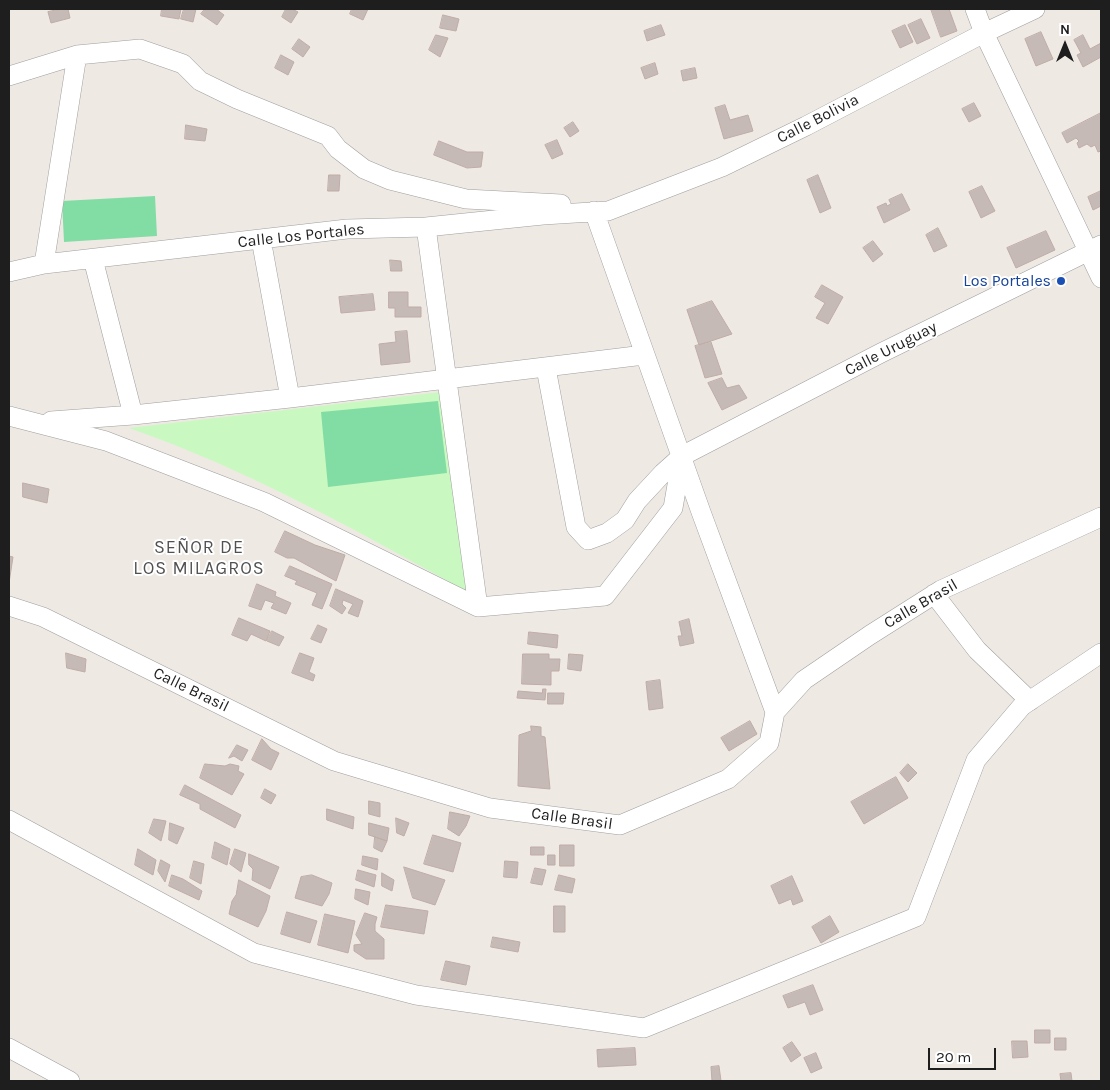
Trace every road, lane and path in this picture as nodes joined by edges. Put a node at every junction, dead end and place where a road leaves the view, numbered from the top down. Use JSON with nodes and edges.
{"nodes":[{"id":1,"x":976,"y":9,"type":"edge"},
{"id":2,"x":1035,"y":9,"type":"edge"},
{"id":3,"x":984,"y":33,"type":"junction"},
{"id":4,"x":77,"y":56,"type":"junction"},
{"id":5,"x":9,"y":76,"type":"edge"},
{"id":6,"x":594,"y":211,"type":"junction"},
{"id":7,"x":426,"y":227,"type":"junction"},
{"id":8,"x":261,"y":239,"type":"junction"},
{"id":9,"x":1095,"y":248,"type":"edge"},
{"id":10,"x":93,"y":259,"type":"junction"},
{"id":11,"x":44,"y":264,"type":"junction"},
{"id":12,"x":9,"y":272,"type":"edge"},
{"id":13,"x":1101,"y":278,"type":"edge"},
{"id":14,"x":644,"y":354,"type":"junction"},
{"id":15,"x":546,"y":368,"type":"junction"},
{"id":16,"x":447,"y":378,"type":"junction"},
{"id":17,"x":290,"y":398,"type":"junction"},
{"id":18,"x":133,"y":415,"type":"junction"},
{"id":19,"x":9,"y":416,"type":"edge"},
{"id":20,"x":35,"y":422,"type":"junction"},
{"id":21,"x":682,"y":456,"type":"junction"},
{"id":22,"x":1101,"y":516,"type":"edge"},
{"id":23,"x":934,"y":594,"type":"junction"},
{"id":24,"x":9,"y":606,"type":"edge"},
{"id":25,"x":478,"y":607,"type":"junction"},
{"id":26,"x":1101,"y":653,"type":"edge"},
{"id":27,"x":1030,"y":702,"type":"junction"},
{"id":28,"x":776,"y":712,"type":"junction"},
{"id":29,"x":9,"y":820,"type":"edge"},
{"id":30,"x":9,"y":1048,"type":"edge"},
{"id":31,"x":70,"y":1081,"type":"edge"}],
"edges":[{"from":1,"to":3,"type":"street"},
{"from":2,"to":3,"type":"street","name":"Calle Bolivia"},
{"from":3,"to":6,"type":"street","name":"Calle Bolivia"},
{"from":3,"to":9,"type":"street"},
{"from":4,"to":5,"type":"street"},
{"from":4,"to":6,"type":"street"},
{"from":4,"to":11,"type":"street"},
{"from":6,"to":7,"type":"street","name":"Calle Los Portales"},
{"from":6,"to":14,"type":"street"},
{"from":7,"to":8,"type":"street","name":"Calle Los Portales"},
{"from":7,"to":16,"type":"street"},
{"from":8,"to":10,"type":"street","name":"Calle Los Portales"},
{"from":8,"to":17,"type":"street"},
{"from":9,"to":13,"type":"street"},
{"from":9,"to":21,"type":"street","name":"Calle Uruguay"},
{"from":10,"to":11,"type":"street","name":"Calle Los Portales"},
{"from":10,"to":18,"type":"street"},
{"from":11,"to":12,"type":"street","name":"Calle Los Portales"},
{"from":14,"to":15,"type":"street"},
{"from":14,"to":21,"type":"street"},
{"from":15,"to":16,"type":"street"},
{"from":15,"to":21,"type":"street","name":"Calle Uruguay"},
{"from":16,"to":17,"type":"street"},
{"from":16,"to":25,"type":"street"},
{"from":17,"to":18,"type":"street"},
{"from":18,"to":20,"type":"street"},
{"from":19,"to":20,"type":"street"},
{"from":20,"to":25,"type":"street"},
{"from":21,"to":25,"type":"street"},
{"from":21,"to":28,"type":"street"},
{"from":22,"to":23,"type":"street","name":"Calle Brasil"},
{"from":23,"to":27,"type":"street"},
{"from":23,"to":28,"type":"street","name":"Calle Brasil"},
{"from":24,"to":28,"type":"street","name":"Calle Brasil"},
{"from":26,"to":27,"type":"street"},
{"from":27,"to":29,"type":"street"},
{"from":30,"to":31,"type":"street"}]}
